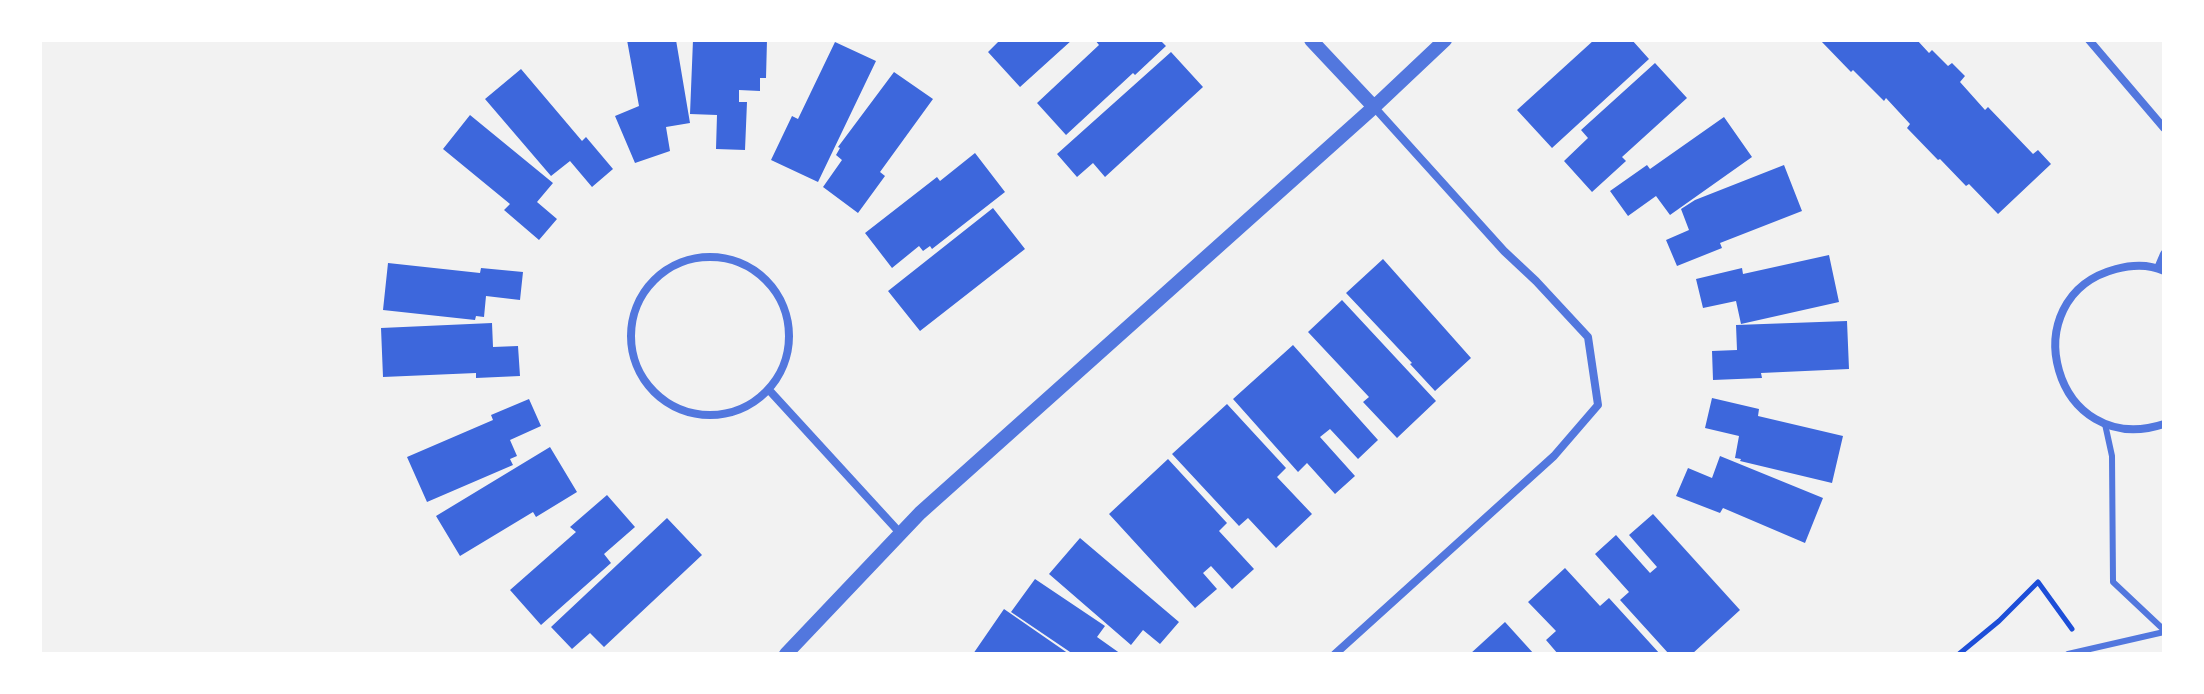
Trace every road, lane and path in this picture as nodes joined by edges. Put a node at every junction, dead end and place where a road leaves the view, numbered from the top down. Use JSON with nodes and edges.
{"nodes":[{"id":1,"x":1311,"y":40,"type":"edge"},
{"id":2,"x":1445,"y":40,"type":"edge"},
{"id":3,"x":2089,"y":40,"type":"edge"},
{"id":4,"x":1374,"y":107,"type":"junction"},
{"id":5,"x":2164,"y":128,"type":"edge"},
{"id":6,"x":2164,"y":254,"type":"edge"},
{"id":7,"x":2161,"y":270,"type":"edge"},
{"id":8,"x":769,"y":390,"type":"junction"},
{"id":9,"x":2105,"y":424,"type":"junction"},
{"id":10,"x":2164,"y":424,"type":"edge"},
{"id":11,"x":901,"y":534,"type":"junction"},
{"id":12,"x":2164,"y":631,"type":"edge"},
{"id":13,"x":2086,"y":650,"type":"junction"},
{"id":14,"x":786,"y":654,"type":"edge"},
{"id":15,"x":1335,"y":654,"type":"edge"},
{"id":16,"x":1959,"y":654,"type":"edge"},
{"id":17,"x":2068,"y":654,"type":"edge"}],
"edges":[{"from":1,"to":4,"type":"street"},
{"from":2,"to":4,"type":"street"},
{"from":3,"to":5,"type":"street"},
{"from":4,"to":11,"type":"street"},
{"from":4,"to":15,"type":"street"},
{"from":6,"to":7,"type":"street"},
{"from":7,"to":9,"type":"street"},
{"from":8,"to":8,"type":"street"},
{"from":8,"to":11,"type":"street"},
{"from":9,"to":10,"type":"street"},
{"from":9,"to":12,"type":"lane"},
{"from":11,"to":14,"type":"street"},
{"from":12,"to":13,"type":"lane"},
{"from":13,"to":16,"type":"path"},
{"from":13,"to":17,"type":"lane"}]}
